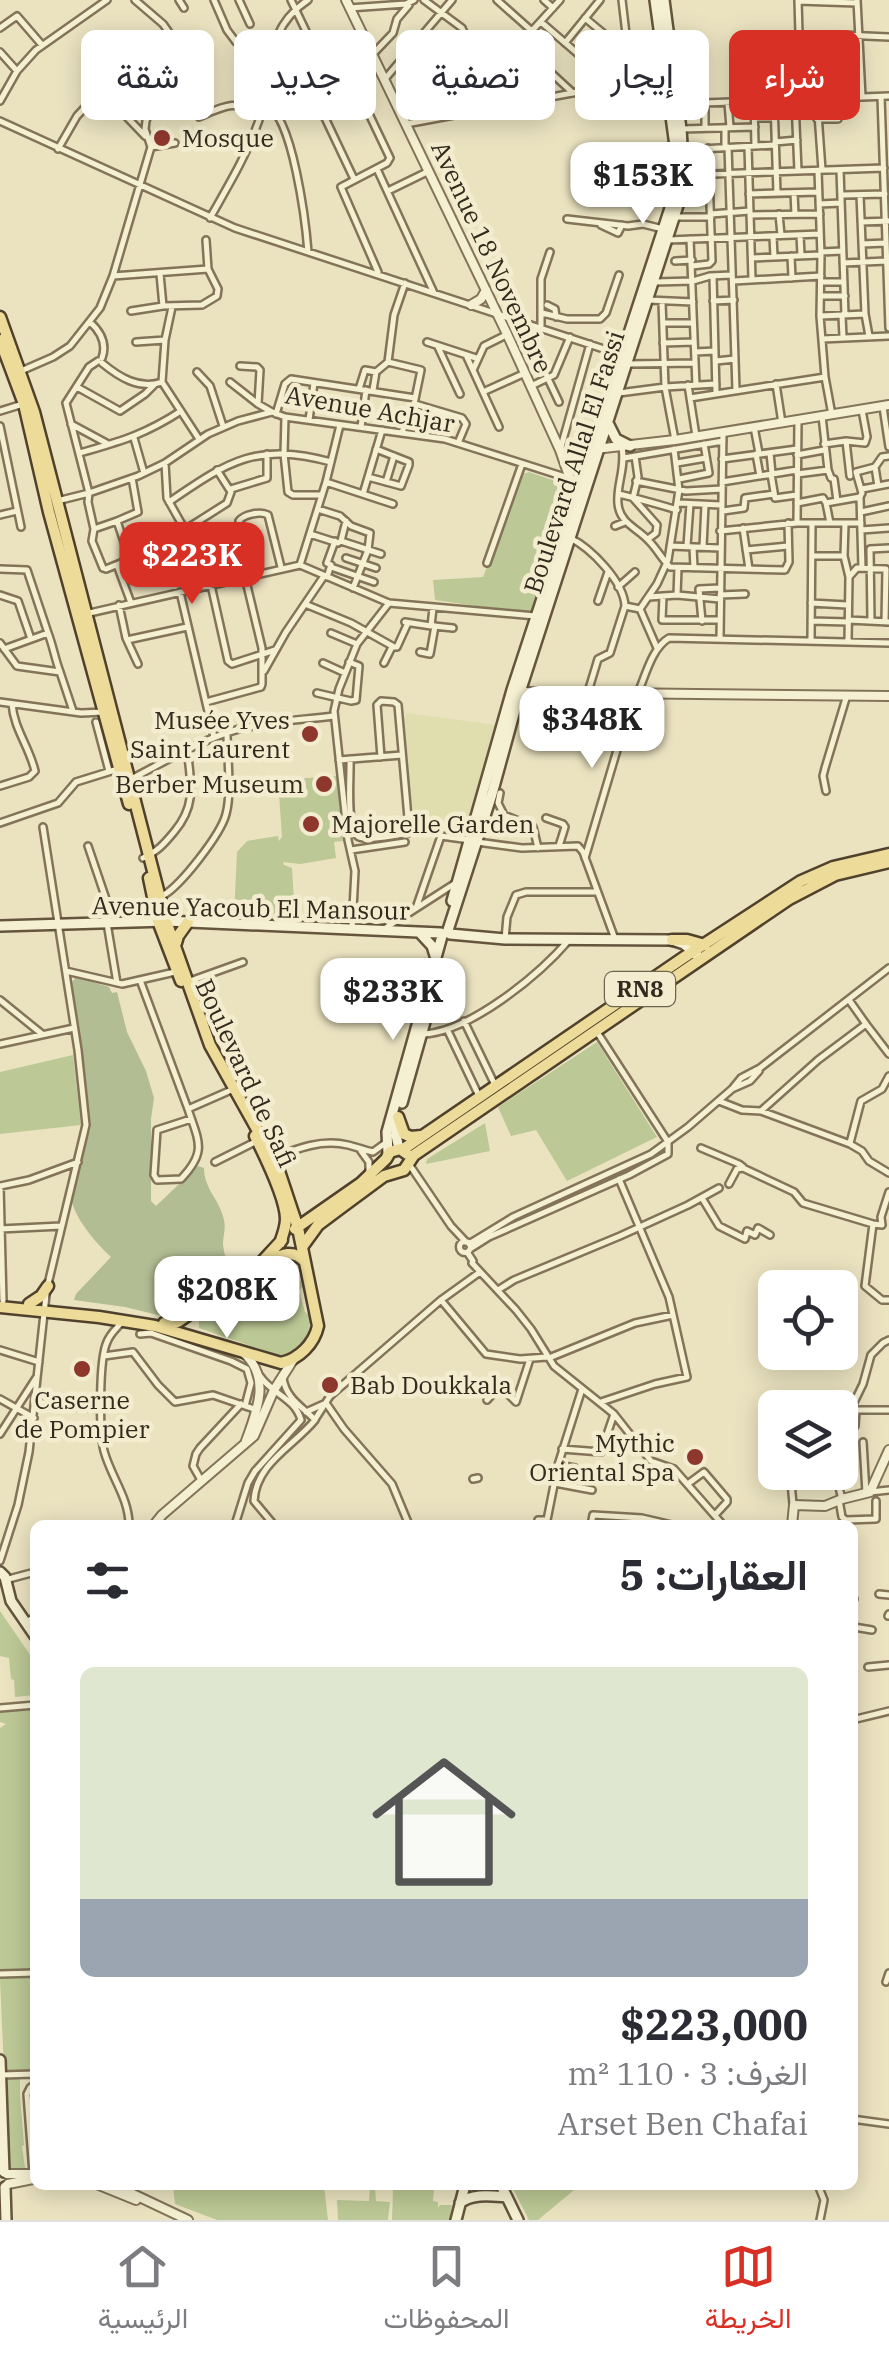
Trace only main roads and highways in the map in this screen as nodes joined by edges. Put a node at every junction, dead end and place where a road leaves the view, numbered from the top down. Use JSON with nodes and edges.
{"nodes":[{"id":1,"x":655,"y":0,"type":"edge"},
{"id":2,"x":664,"y":0,"type":"edge"},
{"id":3,"x":661,"y":30,"type":"edge"},
{"id":4,"x":666,"y":30,"type":"edge"},
{"id":5,"x":674,"y":120,"type":"edge"},
{"id":6,"x":679,"y":120,"type":"edge"},
{"id":7,"x":664,"y":234,"type":"junction"},
{"id":8,"x":0,"y":317,"type":"edge"},
{"id":9,"x":0,"y":340,"type":"edge"},
{"id":10,"x":626,"y":359,"type":"junction"},
{"id":11,"x":16,"y":372,"type":"junction"},
{"id":12,"x":608,"y":422,"type":"junction"},
{"id":13,"x":626,"y":446,"type":"road end"},
{"id":14,"x":594,"y":449,"type":"junction"},
{"id":15,"x":516,"y":691,"type":"junction"},
{"id":16,"x":474,"y":841,"type":"junction"},
{"id":17,"x":889,"y":854,"type":"edge"},
{"id":18,"x":146,"y":856,"type":"junction"},
{"id":19,"x":889,"y":862,"type":"edge"},
{"id":20,"x":162,"y":921,"type":"junction"},
{"id":21,"x":188,"y":922,"type":"junction"},
{"id":22,"x":0,"y":926,"type":"edge"},
{"id":23,"x":420,"y":933,"type":"junction"},
{"id":24,"x":446,"y":933,"type":"junction"},
{"id":25,"x":671,"y":942,"type":"junction"},
{"id":26,"x":175,"y":944,"type":"junction"},
{"id":27,"x":695,"y":955,"type":"junction"},
{"id":28,"x":436,"y":960,"type":"junction"},
{"id":29,"x":673,"y":965,"type":"junction"},
{"id":30,"x":202,"y":1028,"type":"junction"},
{"id":31,"x":420,"y":1033,"type":"junction"},
{"id":32,"x":398,"y":1117,"type":"junction"},
{"id":33,"x":422,"y":1136,"type":"junction"},
{"id":34,"x":399,"y":1160,"type":"junction"},
{"id":35,"x":274,"y":1164,"type":"junction"},
{"id":36,"x":292,"y":1211,"type":"junction"},
{"id":37,"x":316,"y":1216,"type":"junction"},
{"id":38,"x":298,"y":1228,"type":"junction"},
{"id":39,"x":280,"y":1242,"type":"junction"},
{"id":40,"x":302,"y":1247,"type":"junction"},
{"id":41,"x":306,"y":1264,"type":"junction"},
{"id":42,"x":257,"y":1268,"type":"junction"},
{"id":43,"x":48,"y":1286,"type":"road end"},
{"id":44,"x":1,"y":1303,"type":"edge"},
{"id":45,"x":29,"y":1304,"type":"junction"},
{"id":46,"x":45,"y":1309,"type":"junction"},
{"id":47,"x":196,"y":1310,"type":"junction"},
{"id":48,"x":200,"y":1338,"type":"junction"},
{"id":49,"x":2,"y":1583,"type":"edge"},
{"id":50,"x":30,"y":1619,"type":"edge"},
{"id":51,"x":30,"y":1637,"type":"edge"},
{"id":52,"x":0,"y":2060,"type":"edge"},
{"id":53,"x":1,"y":2075,"type":"edge"},
{"id":54,"x":4,"y":2143,"type":"junction"},
{"id":55,"x":0,"y":2159,"type":"edge"},
{"id":56,"x":4,"y":2179,"type":"edge"},
{"id":57,"x":464,"y":2190,"type":"edge"},
{"id":58,"x":503,"y":2190,"type":"edge"},
{"id":59,"x":507,"y":2196,"type":"junction"},
{"id":60,"x":460,"y":2202,"type":"junction"},
{"id":61,"x":6,"y":2220,"type":"edge"},
{"id":62,"x":456,"y":2220,"type":"edge"},
{"id":63,"x":518,"y":2220,"type":"edge"}],
"edges":[{"from":1,"to":3,"type":"main road","name":"Boulevard Allal El Fassi"},
{"from":2,"to":4,"type":"main road","name":"Boulevard Allal El Fassi"},
{"from":5,"to":7,"type":"main road","name":"Boulevard Allal El Fassi"},
{"from":6,"to":7,"type":"main road","name":"Boulevard Allal El Fassi"},
{"from":7,"to":10,"type":"main road","name":"Boulevard Allal El Fassi"},
{"from":7,"to":10,"type":"main road","name":"Boulevard Allal El Fassi"},
{"from":8,"to":11,"type":"main road"},
{"from":9,"to":11,"type":"main road"},
{"from":10,"to":12,"type":"main road","name":"Boulevard Allal El Fassi"},
{"from":10,"to":14,"type":"main road","name":"Boulevard Allal El Fassi"},
{"from":11,"to":18,"type":"main road"},
{"from":12,"to":13,"type":"main road"},
{"from":12,"to":14,"type":"main road","name":"Boulevard Allal El Fassi"},
{"from":14,"to":15,"type":"main road","name":"Boulevard Allal El Fassi"},
{"from":14,"to":15,"type":"main road","name":"Boulevard Allal El Fassi"},
{"from":15,"to":16,"type":"main road","name":"Boulevard Allal El Fassi"},
{"from":16,"to":24,"type":"main road","name":"Boulevard Allal El Fassi"},
{"from":16,"to":24,"type":"main road","name":"Boulevard Allal El Fassi"},
{"from":17,"to":27,"type":"main road","number":"RN8"},
{"from":18,"to":20,"type":"main road"},
{"from":18,"to":20,"type":"main road"},
{"from":19,"to":27,"type":"main road","number":"RN8"},
{"from":20,"to":21,"type":"main road","name":"Avenue Yacoub El Mansour"},
{"from":20,"to":22,"type":"main road","name":"Avenue Yacoub El Mansour"},
{"from":20,"to":26,"type":"main road","name":"Boulevard de Safi"},
{"from":20,"to":30,"type":"main road","name":"Boulevard de Safi"},
{"from":21,"to":23,"type":"main road","name":"Avenue Yacoub El Mansour"},
{"from":21,"to":26,"type":"main road"},
{"from":23,"to":24,"type":"main road","name":"Avenue Yacoub El Mansour"},
{"from":23,"to":28,"type":"main road"},
{"from":24,"to":25,"type":"main road","name":"Avenue Yacoub El Mansour"},
{"from":24,"to":28,"type":"main road"},
{"from":24,"to":31,"type":"main road"},
{"from":25,"to":27,"type":"main road","name":"Avenue Yacoub El Mansour"},
{"from":25,"to":27,"type":"main road"},
{"from":25,"to":29,"type":"main road"},
{"from":26,"to":30,"type":"main road","name":"Boulevard de Safi"},
{"from":27,"to":29,"type":"main road","number":"RN8"},
{"from":27,"to":34,"type":"main road","number":"RN8"},
{"from":28,"to":31,"type":"main road"},
{"from":29,"to":33,"type":"main road","number":"RN8"},
{"from":30,"to":35,"type":"main road","name":"Boulevard de Safi"},
{"from":31,"to":32,"type":"main road"},
{"from":31,"to":34,"type":"main road"},
{"from":32,"to":33,"type":"main road"},
{"from":32,"to":34,"type":"main road"},
{"from":33,"to":34,"type":"main road","number":"RN8"},
{"from":34,"to":37,"type":"main road","number":"RN8"},
{"from":34,"to":40,"type":"main road","number":"RN8"},
{"from":35,"to":36,"type":"main road","name":"Boulevard de Safi"},
{"from":35,"to":39,"type":"main road","name":"Boulevard de Safi"},
{"from":36,"to":37,"type":"main road"},
{"from":36,"to":38,"type":"main road","name":"Boulevard de Safi"},
{"from":37,"to":38,"type":"main road","number":"RN8"},
{"from":38,"to":39,"type":"main road","number":"RN8"},
{"from":38,"to":40,"type":"main road","name":"Boulevard de Safi"},
{"from":39,"to":42,"type":"main road","number":"RN8"},
{"from":40,"to":41,"type":"main road","name":"Boulevard de Safi"},
{"from":41,"to":42,"type":"main road"},
{"from":41,"to":48,"type":"main road","name":"Boulevard de Safi","number":"RN8"},
{"from":42,"to":47,"type":"main road","number":"RN8"},
{"from":43,"to":45,"type":"main road"},
{"from":44,"to":45,"type":"main road","number":"RN8"},
{"from":44,"to":46,"type":"main road","number":"RN8"},
{"from":45,"to":46,"type":"main road","number":"RN8"},
{"from":46,"to":47,"type":"main road","number":"RN8"},
{"from":46,"to":48,"type":"main road","number":"RN8"},
{"from":47,"to":48,"type":"main road"},
{"from":49,"to":50,"type":"main road"},
{"from":49,"to":51,"type":"main road"},
{"from":52,"to":53,"type":"main road"},
{"from":53,"to":54,"type":"main road"},
{"from":54,"to":55,"type":"main road"},
{"from":54,"to":56,"type":"main road"},
{"from":56,"to":61,"type":"main road"},
{"from":57,"to":60,"type":"main road"},
{"from":58,"to":59,"type":"main road"},
{"from":59,"to":60,"type":"main road"},
{"from":59,"to":63,"type":"main road"},
{"from":60,"to":62,"type":"main road"}]}
